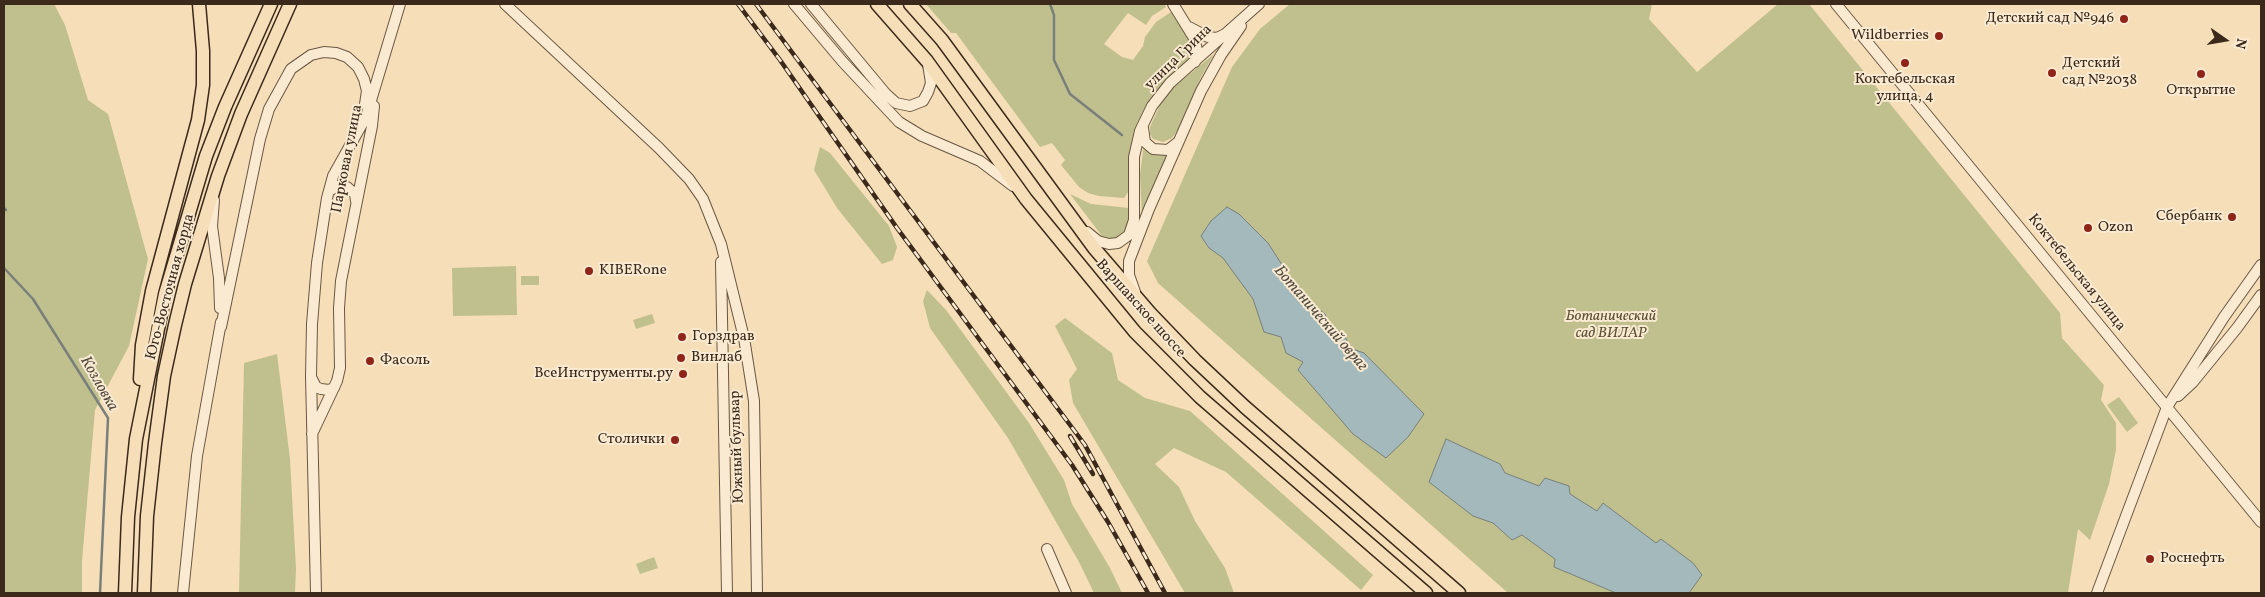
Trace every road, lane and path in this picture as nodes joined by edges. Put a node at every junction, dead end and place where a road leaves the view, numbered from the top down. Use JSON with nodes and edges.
{"nodes":[{"id":1,"x":199,"y":4,"type":"edge"},
{"id":2,"x":271,"y":4,"type":"edge"},
{"id":3,"x":290,"y":4,"type":"edge"},
{"id":4,"x":400,"y":4,"type":"edge"},
{"id":5,"x":505,"y":4,"type":"edge"},
{"id":6,"x":794,"y":4,"type":"edge"},
{"id":7,"x":811,"y":4,"type":"edge"},
{"id":8,"x":877,"y":4,"type":"edge"},
{"id":9,"x":910,"y":4,"type":"edge"},
{"id":10,"x":1173,"y":4,"type":"edge"},
{"id":11,"x":1259,"y":4,"type":"edge"},
{"id":12,"x":1836,"y":4,"type":"edge"},
{"id":13,"x":1189,"y":27,"type":"junction"},
{"id":14,"x":1229,"y":37,"type":"junction"},
{"id":15,"x":1194,"y":38,"type":"junction"},
{"id":16,"x":1211,"y":48,"type":"junction"},
{"id":17,"x":927,"y":61,"type":"junction"},
{"id":18,"x":1195,"y":62,"type":"junction"},
{"id":19,"x":375,"y":90,"type":"junction"},
{"id":20,"x":1146,"y":117,"type":"junction"},
{"id":21,"x":363,"y":122,"type":"junction"},
{"id":22,"x":1178,"y":142,"type":"junction"},
{"id":23,"x":218,"y":176,"type":"junction"},
{"id":24,"x":329,"y":191,"type":"junction"},
{"id":25,"x":1026,"y":199,"type":"junction"},
{"id":26,"x":356,"y":200,"type":"junction"},
{"id":27,"x":1061,"y":203,"type":"junction"},
{"id":28,"x":721,"y":244,"type":"junction"},
{"id":29,"x":2261,"y":265,"type":"edge"},
{"id":30,"x":2261,"y":295,"type":"edge"},
{"id":31,"x":1150,"y":313,"type":"junction"},
{"id":32,"x":221,"y":327,"type":"junction"},
{"id":33,"x":311,"y":376,"type":"junction"},
{"id":34,"x":334,"y":388,"type":"junction"},
{"id":35,"x":2167,"y":407,"type":"junction"},
{"id":36,"x":312,"y":435,"type":"junction"},
{"id":37,"x":136,"y":439,"type":"junction"},
{"id":38,"x":2261,"y":522,"type":"edge"},
{"id":39,"x":1047,"y":549,"type":"dead end"},
{"id":40,"x":125,"y":593,"type":"edge"},
{"id":41,"x":144,"y":593,"type":"edge"},
{"id":42,"x":183,"y":593,"type":"edge"},
{"id":43,"x":316,"y":593,"type":"edge"},
{"id":44,"x":727,"y":593,"type":"edge"},
{"id":45,"x":757,"y":593,"type":"edge"},
{"id":46,"x":1066,"y":593,"type":"edge"},
{"id":47,"x":1426,"y":593,"type":"edge"},
{"id":48,"x":1459,"y":593,"type":"edge"},
{"id":49,"x":2098,"y":593,"type":"edge"}],
"edges":[{"from":1,"to":37,"type":"main road"},
{"from":2,"to":37,"type":"main road","name":"Юго-Восточная хорда"},
{"from":3,"to":23,"type":"main road","name":"Юго-Восточная хорда"},
{"from":4,"to":19,"type":"street"},
{"from":5,"to":28,"type":"street","name":"Южный бульвар"},
{"from":6,"to":25,"type":"street"},
{"from":7,"to":17,"type":"street"},
{"from":8,"to":17,"type":"main road","name":"Варшавское шоссе"},
{"from":9,"to":27,"type":"main road","name":"Варшавское шоссе"},
{"from":10,"to":13,"type":"street"},
{"from":11,"to":14,"type":"street","name":"улица Грина"},
{"from":12,"to":35,"type":"street","name":"Коктебельская улица"},
{"from":13,"to":14,"type":"street"},
{"from":13,"to":15,"type":"street"},
{"from":14,"to":16,"type":"street","name":"улица Грина"},
{"from":14,"to":22,"type":"street","name":"улица Грина"},
{"from":15,"to":16,"type":"street"},
{"from":15,"to":18,"type":"street"},
{"from":16,"to":18,"type":"street","name":"улица Грина"},
{"from":17,"to":25,"type":"main road","name":"Варшавское шоссе"},
{"from":18,"to":20,"type":"street","name":"улица Грина"},
{"from":19,"to":21,"type":"street","name":"Парковая улица"},
{"from":19,"to":26,"type":"street","name":"Парковая улица"},
{"from":20,"to":22,"type":"street"},
{"from":20,"to":27,"type":"street","name":"улица Грина"},
{"from":21,"to":24,"type":"street","name":"Парковая улица"},
{"from":21,"to":32,"type":"street"},
{"from":22,"to":31,"type":"street","name":"улица Грина"},
{"from":23,"to":32,"type":"street"},
{"from":23,"to":41,"type":"main road","name":"Юго-Восточная хорда"},
{"from":24,"to":26,"type":"street"},
{"from":24,"to":33,"type":"street","name":"Парковая улица"},
{"from":25,"to":47,"type":"main road","name":"Варшавское шоссе"},
{"from":26,"to":34,"type":"street","name":"Парковая улица"},
{"from":27,"to":31,"type":"main road","name":"Варшавское шоссе"},
{"from":28,"to":44,"type":"street","name":"Южный бульвар"},
{"from":28,"to":45,"type":"street","name":"Южный бульвар"},
{"from":29,"to":35,"type":"street"},
{"from":30,"to":35,"type":"street"},
{"from":31,"to":48,"type":"main road","name":"Варшавское шоссе"},
{"from":32,"to":42,"type":"street"},
{"from":33,"to":34,"type":"street"},
{"from":33,"to":36,"type":"street","name":"Парковая улица"},
{"from":34,"to":36,"type":"street","name":"Парковая улица"},
{"from":35,"to":38,"type":"street","name":"Коктебельская улица"},
{"from":35,"to":49,"type":"street"},
{"from":36,"to":43,"type":"street","name":"Парковая улица"},
{"from":37,"to":40,"type":"main road","name":"Юго-Восточная хорда"},
{"from":39,"to":46,"type":"street"}]}
